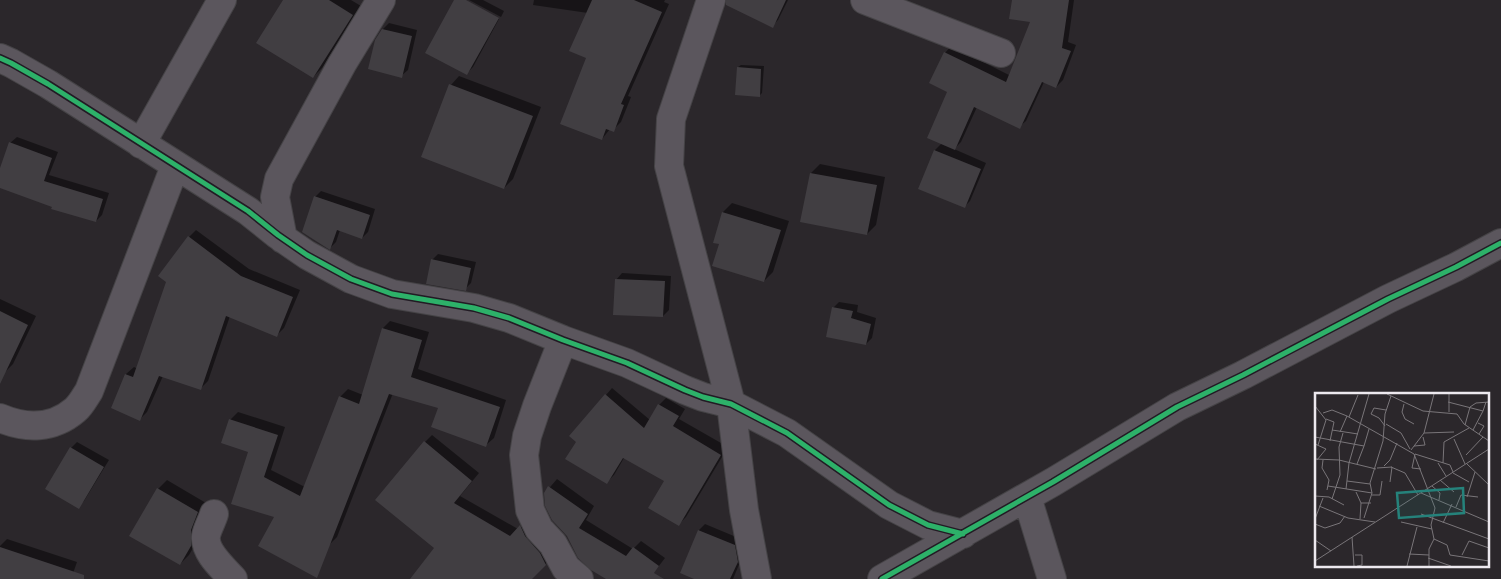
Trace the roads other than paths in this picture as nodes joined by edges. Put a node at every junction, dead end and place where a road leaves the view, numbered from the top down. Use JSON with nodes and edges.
{"nodes":[{"id":1,"x":222,"y":0,"type":"edge"},
{"id":2,"x":381,"y":0,"type":"edge"},
{"id":3,"x":711,"y":0,"type":"edge"},
{"id":4,"x":865,"y":0,"type":"edge"},
{"id":5,"x":1001,"y":53,"type":"dead end"},
{"id":6,"x":0,"y":58,"type":"edge"},
{"id":7,"x":141,"y":144,"type":"junction"},
{"id":8,"x":175,"y":166,"type":"junction"},
{"id":9,"x":284,"y":239,"type":"junction"},
{"id":10,"x":1501,"y":243,"type":"edge"},
{"id":11,"x":563,"y":340,"type":"junction"},
{"id":12,"x":731,"y":404,"type":"junction"},
{"id":13,"x":0,"y":418,"type":"edge"},
{"id":14,"x":1027,"y":497,"type":"junction"},
{"id":15,"x":214,"y":514,"type":"dead end"},
{"id":16,"x":963,"y":534,"type":"junction"},
{"id":17,"x":232,"y":579,"type":"edge"},
{"id":18,"x":579,"y":579,"type":"edge"},
{"id":19,"x":757,"y":579,"type":"edge"},
{"id":20,"x":882,"y":579,"type":"edge"},
{"id":21,"x":1052,"y":579,"type":"edge"}],
"edges":[{"from":1,"to":7,"type":"street"},
{"from":2,"to":9,"type":"street"},
{"from":3,"to":12,"type":"street"},
{"from":4,"to":5,"type":"street"},
{"from":6,"to":7,"type":"street"},
{"from":7,"to":8,"type":"street"},
{"from":8,"to":9,"type":"street"},
{"from":8,"to":13,"type":"street"},
{"from":9,"to":11,"type":"street"},
{"from":10,"to":14,"type":"street"},
{"from":11,"to":12,"type":"street"},
{"from":11,"to":18,"type":"street"},
{"from":12,"to":16,"type":"street"},
{"from":12,"to":19,"type":"street"},
{"from":14,"to":16,"type":"street"},
{"from":14,"to":21,"type":"street"},
{"from":15,"to":17,"type":"street"},
{"from":16,"to":20,"type":"street"}]}
